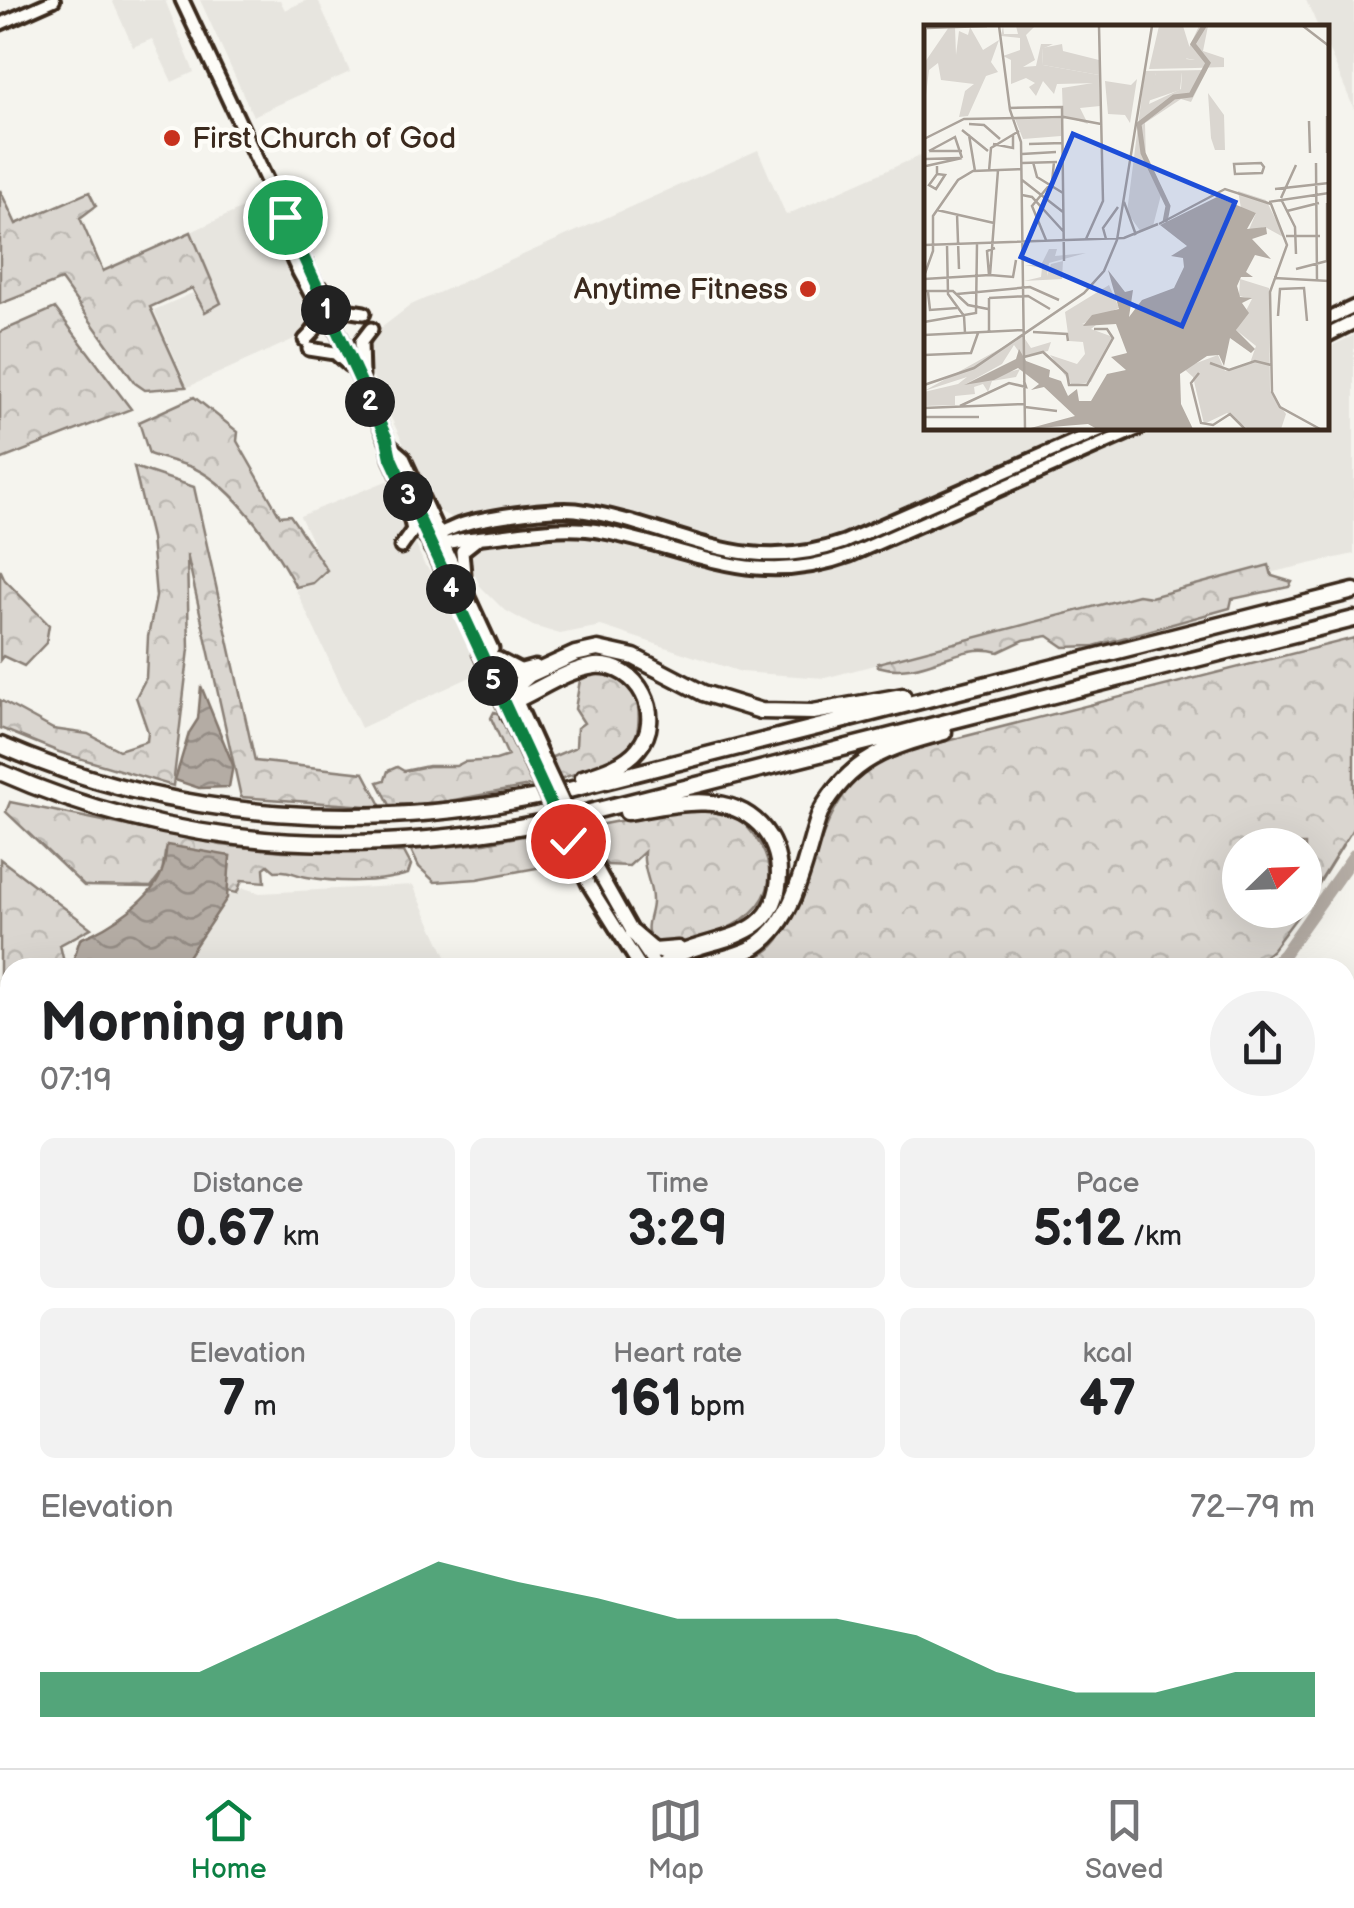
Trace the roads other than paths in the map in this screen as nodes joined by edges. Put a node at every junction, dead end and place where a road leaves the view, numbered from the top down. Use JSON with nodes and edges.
{"nodes":[{"id":1,"x":54,"y":0,"type":"edge"},
{"id":2,"x":182,"y":0,"type":"edge"},
{"id":3,"x":0,"y":24,"type":"edge"},
{"id":4,"x":287,"y":221,"type":"junction"},
{"id":5,"x":312,"y":278,"type":"junction"},
{"id":6,"x":1354,"y":306,"type":"edge"},
{"id":7,"x":364,"y":313,"type":"dead end"},
{"id":8,"x":1329,"y":318,"type":"edge"},
{"id":9,"x":1354,"y":322,"type":"edge"},
{"id":10,"x":371,"y":329,"type":"dead end"},
{"id":11,"x":1329,"y":334,"type":"edge"},
{"id":12,"x":354,"y":368,"type":"junction"},
{"id":13,"x":363,"y":386,"type":"junction"},
{"id":14,"x":1099,"y":430,"type":"edge"},
{"id":15,"x":1134,"y":430,"type":"edge"},
{"id":16,"x":390,"y":444,"type":"junction"},
{"id":17,"x":391,"y":458,"type":"junction"},
{"id":18,"x":425,"y":503,"type":"junction"},
{"id":19,"x":536,"y":510,"type":"junction"},
{"id":20,"x":715,"y":537,"type":"dead end"},
{"id":21,"x":481,"y":538,"type":"junction"},
{"id":22,"x":435,"y":541,"type":"junction"},
{"id":23,"x":692,"y":541,"type":"junction"},
{"id":24,"x":401,"y":546,"type":"dead end"},
{"id":25,"x":1354,"y":591,"type":"edge"},
{"id":26,"x":456,"y":601,"type":"junction"},
{"id":27,"x":1354,"y":619,"type":"edge"},
{"id":28,"x":485,"y":634,"type":"junction"},
{"id":29,"x":634,"y":657,"type":"junction"},
{"id":30,"x":498,"y":660,"type":"junction"},
{"id":31,"x":1026,"y":674,"type":"junction"},
{"id":32,"x":1080,"y":688,"type":"junction"},
{"id":33,"x":513,"y":696,"type":"junction"},
{"id":34,"x":509,"y":716,"type":"junction"},
{"id":35,"x":0,"y":745,"type":"edge"},
{"id":36,"x":540,"y":768,"type":"junction"},
{"id":37,"x":0,"y":772,"type":"edge"},
{"id":38,"x":444,"y":813,"type":"junction"},
{"id":39,"x":493,"y":833,"type":"junction"},
{"id":40,"x":574,"y":840,"type":"junction"},
{"id":41,"x":633,"y":933,"type":"junction"},
{"id":42,"x":733,"y":937,"type":"junction"},
{"id":43,"x":636,"y":958,"type":"edge"},
{"id":44,"x":652,"y":958,"type":"edge"},
{"id":45,"x":672,"y":958,"type":"edge"},
{"id":46,"x":725,"y":958,"type":"edge"}],
"edges":[{"from":1,"to":3,"type":"street"},
{"from":2,"to":4,"type":"main road"},
{"from":4,"to":5,"type":"main road"},
{"from":4,"to":12,"type":"main road"},
{"from":5,"to":7,"type":"main road"},
{"from":5,"to":12,"type":"main road"},
{"from":6,"to":8,"type":"main road"},
{"from":9,"to":11,"type":"main road"},
{"from":10,"to":13,"type":"main road"},
{"from":12,"to":13,"type":"main road"},
{"from":13,"to":16,"type":"main road"},
{"from":14,"to":23,"type":"main road"},
{"from":15,"to":21,"type":"main road"},
{"from":16,"to":17,"type":"main road"},
{"from":16,"to":18,"type":"main road"},
{"from":17,"to":22,"type":"main road"},
{"from":17,"to":24,"type":"main road"},
{"from":18,"to":19,"type":"main road"},
{"from":18,"to":22,"type":"main road"},
{"from":19,"to":22,"type":"main road"},
{"from":19,"to":23,"type":"main road"},
{"from":20,"to":23,"type":"main road"},
{"from":21,"to":22,"type":"main road"},
{"from":21,"to":28,"type":"main road"},
{"from":22,"to":26,"type":"main road"},
{"from":22,"to":28,"type":"main road"},
{"from":25,"to":31,"type":"highway"},
{"from":26,"to":33,"type":"highway"},
{"from":26,"to":34,"type":"main road"},
{"from":27,"to":32,"type":"highway"},
{"from":28,"to":30,"type":"main road"},
{"from":29,"to":30,"type":"highway"},
{"from":29,"to":31,"type":"highway"},
{"from":29,"to":33,"type":"highway"},
{"from":30,"to":33,"type":"main road"},
{"from":31,"to":38,"type":"highway"},
{"from":32,"to":39,"type":"highway"},
{"from":32,"to":46,"type":"highway"},
{"from":33,"to":34,"type":"highway"},
{"from":33,"to":36,"type":"main road"},
{"from":33,"to":38,"type":"highway"},
{"from":34,"to":36,"type":"main road"},
{"from":35,"to":38,"type":"highway"},
{"from":36,"to":40,"type":"main road","bridge":true},
{"from":37,"to":39,"type":"highway"},
{"from":39,"to":42,"type":"highway"},
{"from":40,"to":41,"type":"main road"},
{"from":40,"to":43,"type":"main road"},
{"from":41,"to":42,"type":"highway"},
{"from":41,"to":44,"type":"main road"},
{"from":42,"to":45,"type":"highway"}]}
